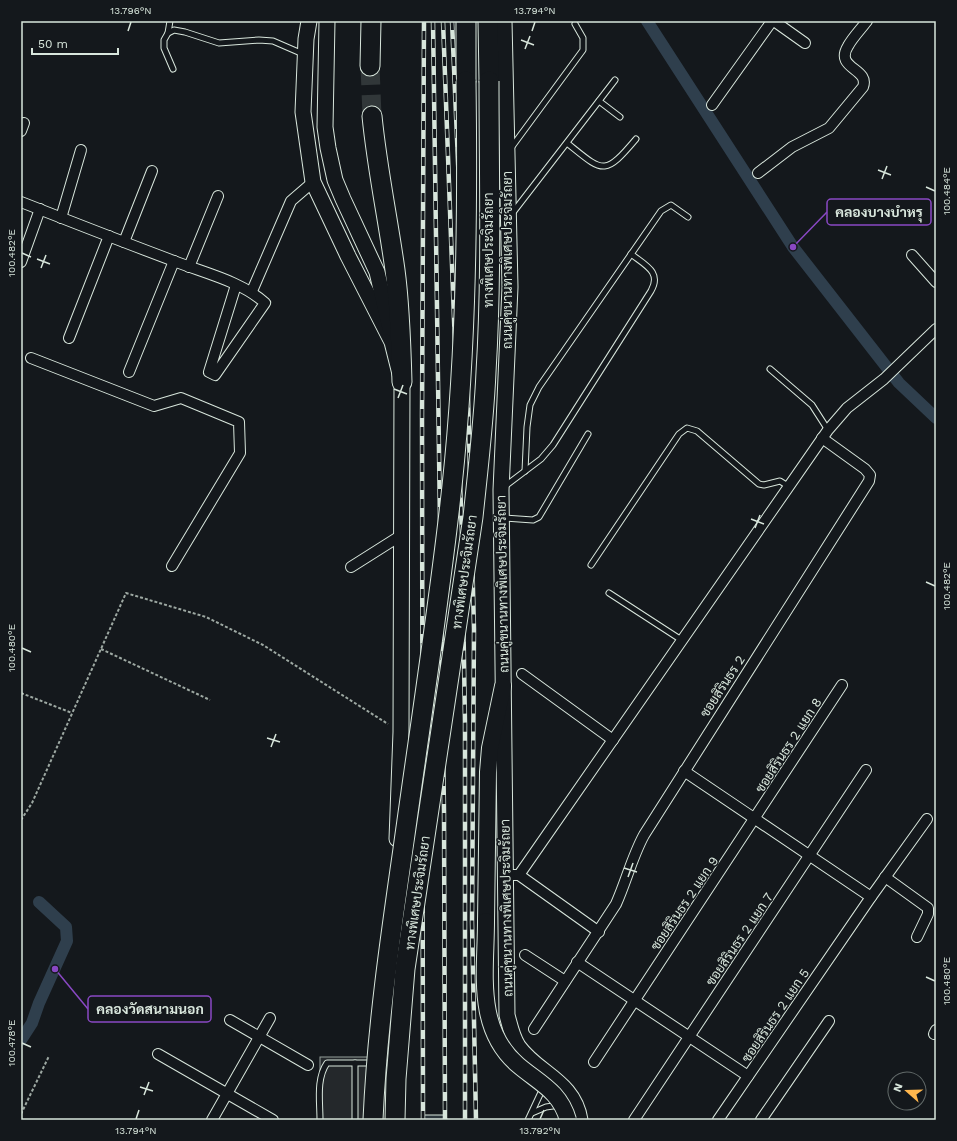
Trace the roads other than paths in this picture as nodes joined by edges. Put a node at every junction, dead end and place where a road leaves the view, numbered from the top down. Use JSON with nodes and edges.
{"nodes":[{"id":1,"x":170,"y":21,"type":"edge"},
{"id":2,"x":309,"y":21,"type":"edge"},
{"id":3,"x":327,"y":21,"type":"edge"},
{"id":4,"x":370,"y":21,"type":"edge"},
{"id":5,"x":466,"y":21,"type":"edge"},
{"id":6,"x":488,"y":21,"type":"edge"},
{"id":7,"x":494,"y":21,"type":"edge"},
{"id":8,"x":504,"y":21,"type":"edge"},
{"id":9,"x":773,"y":21,"type":"edge"},
{"id":10,"x":867,"y":21,"type":"edge"},
{"id":11,"x":575,"y":24,"type":"dead end"},
{"id":12,"x":168,"y":33,"type":"junction"},
{"id":13,"x":805,"y":43,"type":"dead end"},
{"id":14,"x":305,"y":55,"type":"junction"},
{"id":15,"x":370,"y":66,"type":"tunnel mouth"},
{"id":16,"x":173,"y":69,"type":"dead end"},
{"id":17,"x":615,"y":80,"type":"dead end"},
{"id":18,"x":599,"y":101,"type":"junction"},
{"id":19,"x":712,"y":105,"type":"dead end"},
{"id":20,"x":372,"y":116,"type":"tunnel mouth"},
{"id":21,"x":620,"y":117,"type":"dead end"},
{"id":22,"x":636,"y":139,"type":"dead end"},
{"id":23,"x":567,"y":143,"type":"junction"},
{"id":24,"x":81,"y":150,"type":"dead end"},
{"id":25,"x":507,"y":153,"type":"junction"},
{"id":26,"x":152,"y":171,"type":"dead end"},
{"id":27,"x":758,"y":173,"type":"dead end"},
{"id":28,"x":312,"y":182,"type":"junction"},
{"id":29,"x":218,"y":196,"type":"dead end"},
{"id":30,"x":21,"y":202,"type":"edge"},
{"id":31,"x":40,"y":209,"type":"junction"},
{"id":32,"x":688,"y":217,"type":"dead end"},
{"id":33,"x":61,"y":218,"type":"junction"},
{"id":34,"x":508,"y":219,"type":"junction"},
{"id":35,"x":109,"y":236,"type":"junction"},
{"id":36,"x":124,"y":242,"type":"junction"},
{"id":37,"x":631,"y":254,"type":"junction"},
{"id":38,"x":912,"y":255,"type":"dead end"},
{"id":39,"x":174,"y":261,"type":"junction"},
{"id":40,"x":21,"y":262,"type":"edge"},
{"id":41,"x":189,"y":267,"type":"junction"},
{"id":42,"x":936,"y":282,"type":"edge"},
{"id":43,"x":236,"y":285,"type":"junction"},
{"id":44,"x":252,"y":291,"type":"junction"},
{"id":45,"x":936,"y":329,"type":"edge"},
{"id":46,"x":69,"y":338,"type":"dead end"},
{"id":47,"x":392,"y":342,"type":"junction"},
{"id":48,"x":31,"y":358,"type":"dead end"},
{"id":49,"x":770,"y":369,"type":"dead end"},
{"id":50,"x":129,"y":372,"type":"dead end"},
{"id":51,"x":402,"y":382,"type":"junction"},
{"id":52,"x":503,"y":421,"type":"junction"},
{"id":53,"x":588,"y":434,"type":"dead end"},
{"id":54,"x":825,"y":434,"type":"junction"},
{"id":55,"x":525,"y":471,"type":"junction"},
{"id":56,"x":788,"y":486,"type":"junction"},
{"id":57,"x":501,"y":490,"type":"junction"},
{"id":58,"x":501,"y":518,"type":"junction"},
{"id":59,"x":400,"y":536,"type":"junction"},
{"id":60,"x":591,"y":565,"type":"dead end"},
{"id":61,"x":172,"y":566,"type":"dead end"},
{"id":62,"x":351,"y":567,"type":"dead end"},
{"id":63,"x":608,"y":593,"type":"dead end"},
{"id":64,"x":683,"y":641,"type":"junction"},
{"id":65,"x":522,"y":674,"type":"dead end"},
{"id":66,"x":842,"y":685,"type":"dead end"},
{"id":67,"x":503,"y":686,"type":"junction"},
{"id":68,"x":614,"y":740,"type":"junction"},
{"id":69,"x":866,"y":770,"type":"dead end"},
{"id":70,"x":684,"y":771,"type":"junction"},
{"id":71,"x":756,"y":819,"type":"junction"},
{"id":72,"x":927,"y":819,"type":"dead end"},
{"id":73,"x":810,"y":856,"type":"junction"},
{"id":74,"x":512,"y":875,"type":"junction"},
{"id":75,"x":885,"y":877,"type":"junction"},
{"id":76,"x":871,"y":897,"type":"junction"},
{"id":77,"x":599,"y":932,"type":"junction"},
{"id":78,"x":916,"y":936,"type":"dead end"},
{"id":79,"x":524,"y":955,"type":"dead end"},
{"id":80,"x":577,"y":962,"type":"junction"},
{"id":81,"x":565,"y":981,"type":"junction"},
{"id":82,"x":635,"y":1000,"type":"junction"},
{"id":83,"x":270,"y":1018,"type":"dead end"},
{"id":84,"x":230,"y":1020,"type":"dead end"},
{"id":85,"x":829,"y":1021,"type":"dead end"},
{"id":86,"x":534,"y":1029,"type":"dead end"},
{"id":87,"x":259,"y":1036,"type":"junction"},
{"id":88,"x":688,"y":1037,"type":"junction"},
{"id":89,"x":158,"y":1054,"type":"dead end"},
{"id":90,"x":355,"y":1062,"type":"junction"},
{"id":91,"x":594,"y":1062,"type":"dead end"},
{"id":92,"x":382,"y":1063,"type":"dead end"},
{"id":93,"x":308,"y":1065,"type":"dead end"},
{"id":94,"x":544,"y":1070,"type":"junction"},
{"id":95,"x":748,"y":1076,"type":"junction"},
{"id":96,"x":227,"y":1093,"type":"junction"},
{"id":97,"x":532,"y":1113,"type":"junction"},
{"id":98,"x":576,"y":1119,"type":"edge"},
{"id":99,"x":212,"y":1120,"type":"edge"},
{"id":100,"x":273,"y":1120,"type":"edge"},
{"id":101,"x":320,"y":1120,"type":"edge"},
{"id":102,"x":355,"y":1120,"type":"edge"},
{"id":103,"x":373,"y":1120,"type":"edge"},
{"id":104,"x":388,"y":1120,"type":"edge"},
{"id":105,"x":395,"y":1120,"type":"edge"},
{"id":106,"x":528,"y":1120,"type":"edge"},
{"id":107,"x":634,"y":1120,"type":"edge"},
{"id":108,"x":718,"y":1120,"type":"edge"},
{"id":109,"x":761,"y":1120,"type":"edge"}],
"edges":[{"from":1,"to":12,"type":"lane"},
{"from":2,"to":14,"type":"main road"},
{"from":3,"to":47,"type":"main road"},
{"from":4,"to":15,"type":"highway"},
{"from":5,"to":103,"type":"highway","name":"ทางพิเศษประจิมรัถยา","bridge":true},
{"from":6,"to":105,"type":"highway","name":"ทางพิเศษประจิมรัถยา","bridge":true},
{"from":7,"to":52,"type":"main road"},
{"from":8,"to":25,"type":"main road","name":"ถนนคู่ขนานทางพิเศษประจิมรัถยา"},
{"from":9,"to":13,"type":"street"},
{"from":9,"to":19,"type":"street"},
{"from":10,"to":27,"type":"street"},
{"from":11,"to":25,"type":"lane"},
{"from":12,"to":14,"type":"lane"},
{"from":12,"to":16,"type":"lane"},
{"from":14,"to":28,"type":"main road"},
{"from":17,"to":18,"type":"lane"},
{"from":18,"to":21,"type":"lane"},
{"from":18,"to":23,"type":"lane"},
{"from":20,"to":51,"type":"highway"},
{"from":22,"to":23,"type":"lane"},
{"from":23,"to":34,"type":"lane"},
{"from":24,"to":33,"type":"street"},
{"from":25,"to":34,"type":"main road","name":"ถนนคู่ขนานทางพิเศษประจิมรัถยา"},
{"from":26,"to":36,"type":"street"},
{"from":28,"to":44,"type":"street"},
{"from":28,"to":47,"type":"main road"},
{"from":29,"to":41,"type":"street"},
{"from":30,"to":31,"type":"street"},
{"from":31,"to":33,"type":"street"},
{"from":31,"to":40,"type":"street"},
{"from":32,"to":37,"type":"lane"},
{"from":33,"to":35,"type":"street"},
{"from":34,"to":52,"type":"main road","name":"ถนนคู่ขนานทางพิเศษประจิมรัถยา"},
{"from":35,"to":36,"type":"street"},
{"from":35,"to":46,"type":"street"},
{"from":36,"to":39,"type":"street"},
{"from":37,"to":55,"type":"lane"},
{"from":37,"to":55,"type":"lane"},
{"from":38,"to":42,"type":"street"},
{"from":39,"to":41,"type":"street"},
{"from":39,"to":50,"type":"street"},
{"from":41,"to":43,"type":"street"},
{"from":43,"to":44,"type":"street"},
{"from":43,"to":44,"type":"street"},
{"from":45,"to":54,"type":"street"},
{"from":47,"to":51,"type":"main road"},
{"from":48,"to":61,"type":"street"},
{"from":49,"to":54,"type":"lane"},
{"from":51,"to":59,"type":"main road"},
{"from":52,"to":57,"type":"main road","name":"ถนนคู่ขนานทางพิเศษประจิมรัถยา"},
{"from":53,"to":58,"type":"lane"},
{"from":54,"to":56,"type":"street"},
{"from":54,"to":70,"type":"street","name":"ซอยสิรินธร 2"},
{"from":55,"to":57,"type":"lane"},
{"from":56,"to":60,"type":"lane"},
{"from":56,"to":64,"type":"street"},
{"from":57,"to":58,"type":"main road","name":"ถนนคู่ขนานทางพิเศษประจิมรัถยา"},
{"from":58,"to":67,"type":"main road","name":"ถนนคู่ขนานทางพิเศษประจิมรัถยา"},
{"from":59,"to":62,"type":"street"},
{"from":59,"to":104,"type":"main road"},
{"from":63,"to":64,"type":"lane"},
{"from":64,"to":68,"type":"street"},
{"from":65,"to":68,"type":"street"},
{"from":66,"to":71,"type":"street","name":"ซอยสิรินธร 2 แยก 8"},
{"from":67,"to":74,"type":"main road","name":"ถนนคู่ขนานทางพิเศษประจิมรัถยา"},
{"from":67,"to":98,"type":"main road","bridge":true},
{"from":68,"to":74,"type":"street"},
{"from":69,"to":73,"type":"street","name":"ซอยสิรินธร 2 แยก 7"},
{"from":70,"to":71,"type":"street"},
{"from":70,"to":77,"type":"street"},
{"from":71,"to":73,"type":"street"},
{"from":71,"to":82,"type":"street","name":"ซอยสิรินธร 2 แยก 9"},
{"from":72,"to":75,"type":"street","name":"ซอยสิรินธร 2 แยก 5"},
{"from":73,"to":76,"type":"street"},
{"from":73,"to":88,"type":"street","name":"ซอยสิรินธร 2 แยก 7"},
{"from":74,"to":77,"type":"street"},
{"from":74,"to":94,"type":"main road","name":"ถนนคู่ขนานทางพิเศษประจิมรัถยา"},
{"from":75,"to":76,"type":"street","name":"ซอยสิรินธร 2 แยก 5"},
{"from":75,"to":78,"type":"street"},
{"from":76,"to":95,"type":"street","name":"ซอยสิรินธร 2 แยก 5"},
{"from":77,"to":80,"type":"street"},
{"from":79,"to":81,"type":"street"},
{"from":80,"to":81,"type":"street"},
{"from":80,"to":82,"type":"street","name":"ซอยสิรินธร 2 แยก 5"},
{"from":81,"to":86,"type":"street"},
{"from":82,"to":88,"type":"street","name":"ซอยสิรินธร 2 แยก 5"},
{"from":82,"to":91,"type":"street","name":"ซอยสิรินธร 2 แยก 9"},
{"from":83,"to":87,"type":"street"},
{"from":84,"to":87,"type":"street"},
{"from":85,"to":109,"type":"street"},
{"from":87,"to":93,"type":"street"},
{"from":87,"to":96,"type":"street"},
{"from":88,"to":95,"type":"street","name":"ซอยสิรินธร 2 แยก 5"},
{"from":88,"to":107,"type":"street","name":"ซอยสิรินธร 2 แยก 7"},
{"from":89,"to":96,"type":"street"},
{"from":90,"to":92,"type":"lane"},
{"from":90,"to":101,"type":"lane"},
{"from":90,"to":102,"type":"lane"},
{"from":94,"to":97,"type":"lane"},
{"from":94,"to":98,"type":"main road","name":"ถนนคู่ขนานทางพิเศษประจิมรัถยา"},
{"from":95,"to":108,"type":"street"},
{"from":96,"to":99,"type":"street"},
{"from":96,"to":100,"type":"street"},
{"from":97,"to":98,"type":"lane"},
{"from":97,"to":106,"type":"lane"}]}
